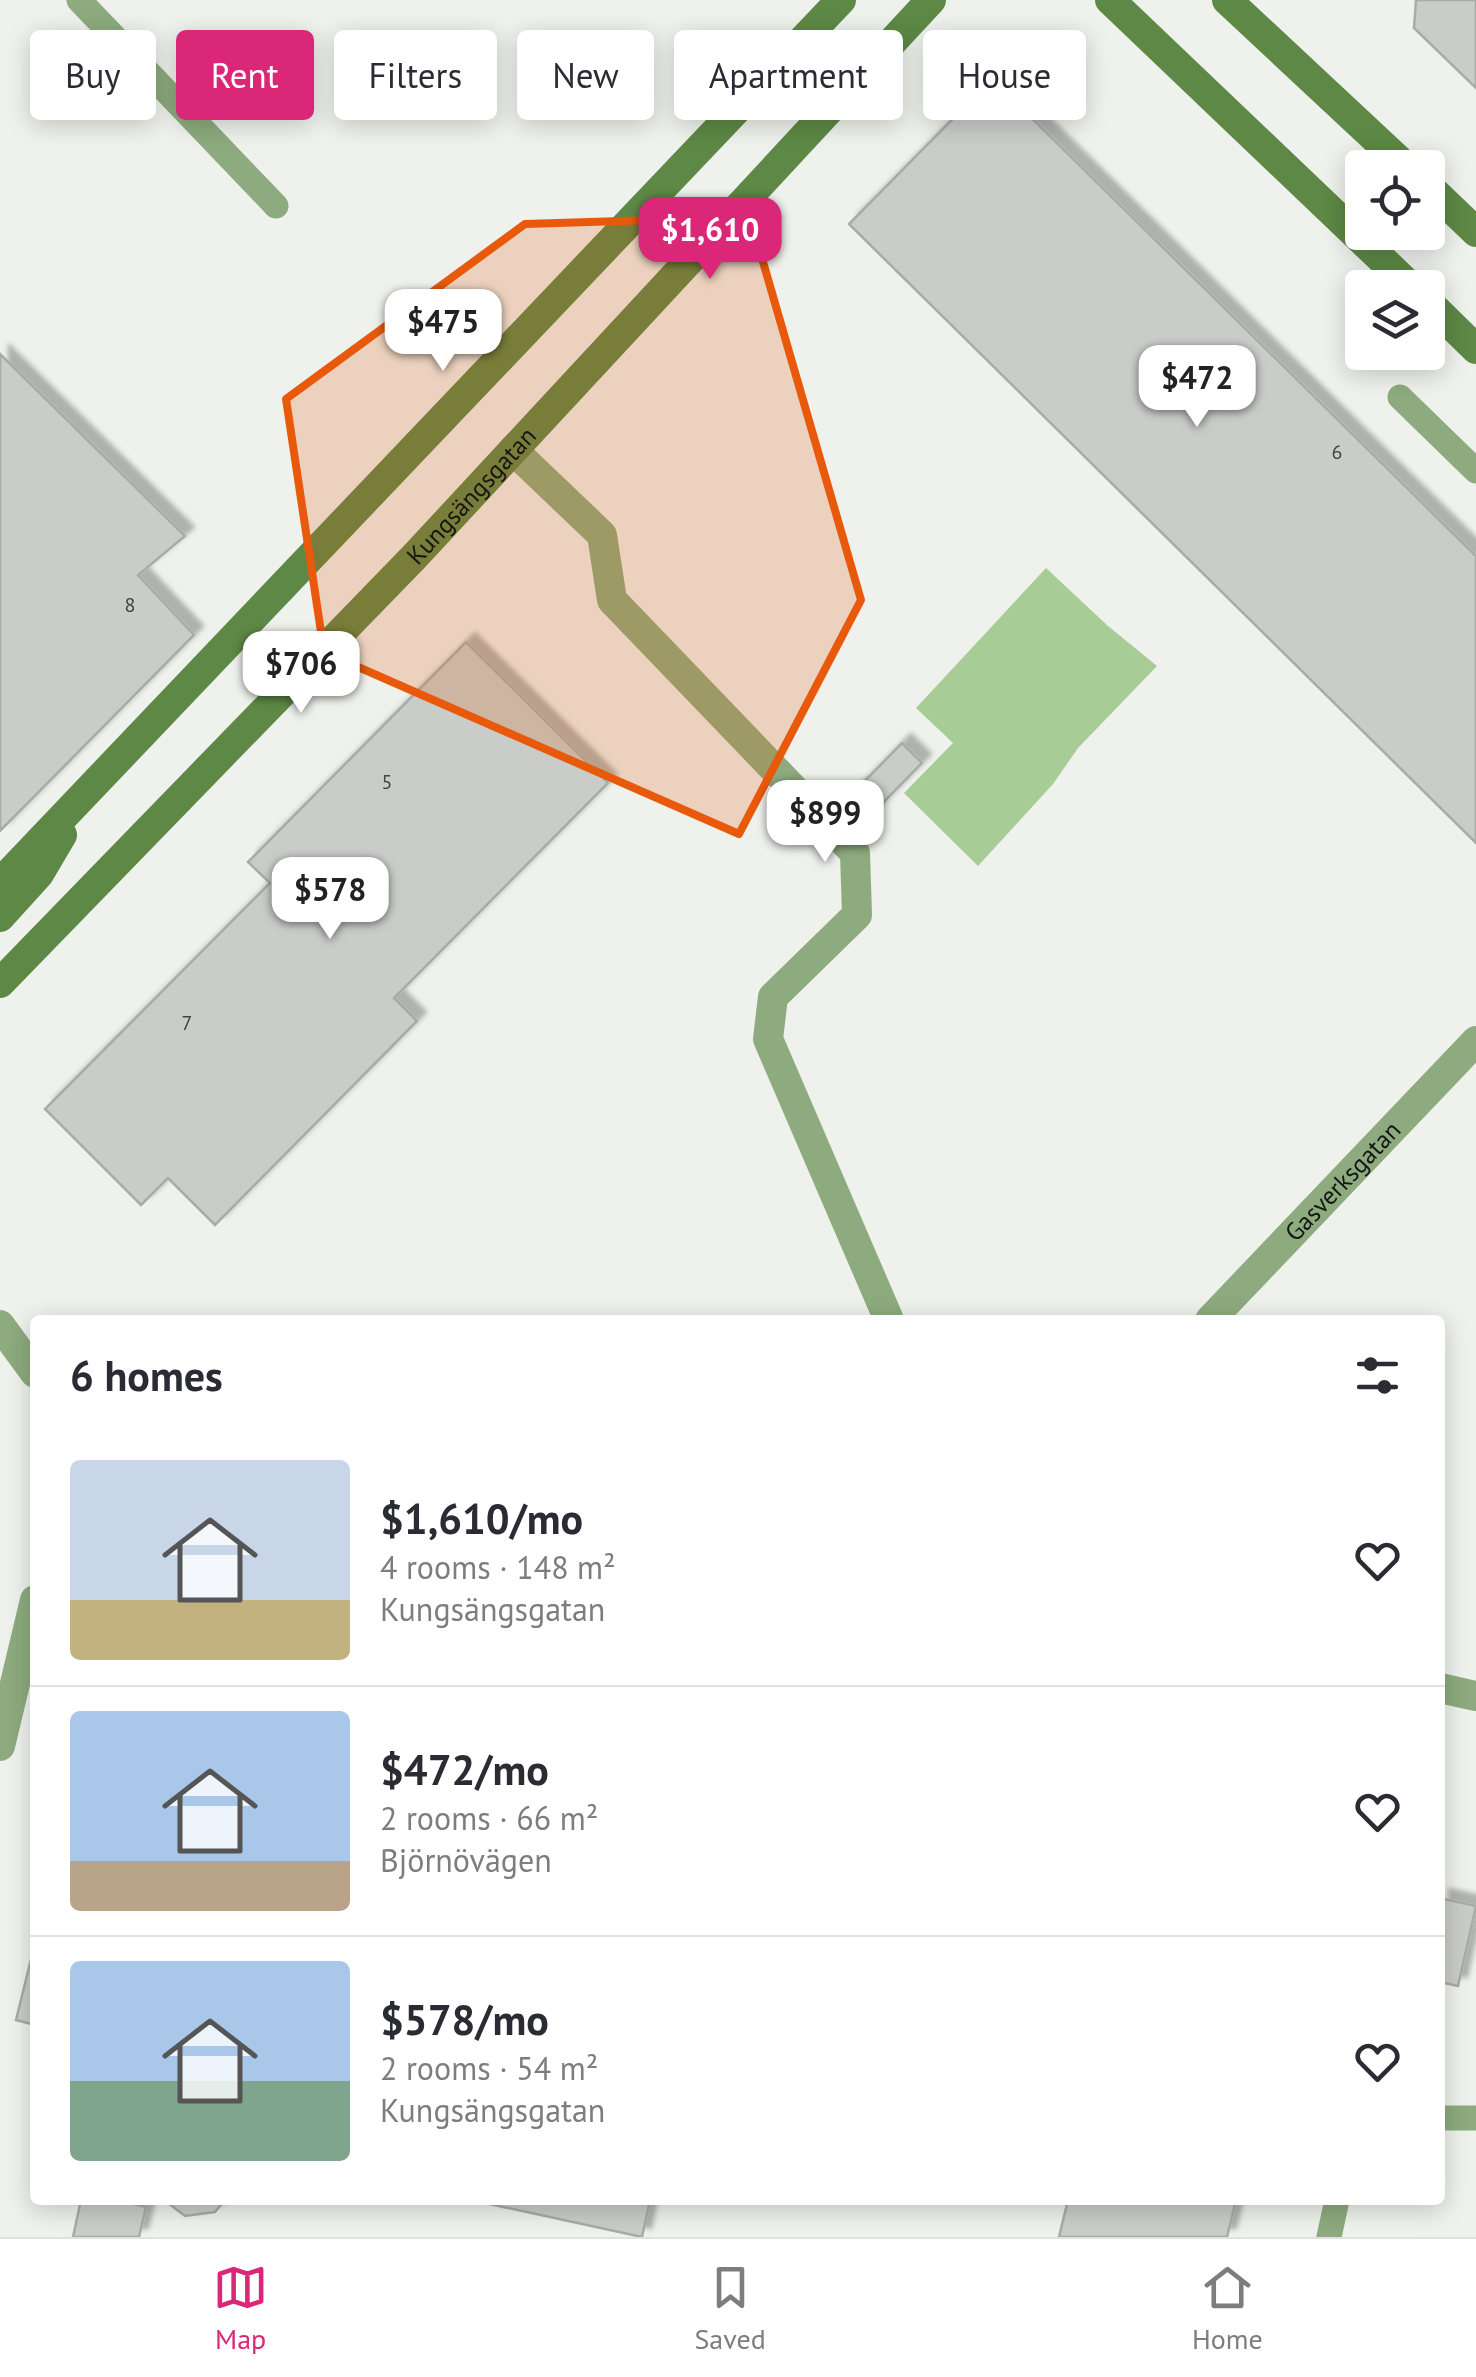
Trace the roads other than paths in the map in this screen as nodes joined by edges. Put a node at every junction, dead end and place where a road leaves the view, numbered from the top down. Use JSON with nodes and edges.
{"nodes":[{"id":1,"x":78,"y":0,"type":"edge"},
{"id":2,"x":840,"y":0,"type":"edge"},
{"id":3,"x":931,"y":0,"type":"edge"},
{"id":4,"x":1110,"y":0,"type":"edge"},
{"id":5,"x":1227,"y":0,"type":"edge"},
{"id":6,"x":1388,"y":150,"type":"edge"},
{"id":7,"x":1445,"y":202,"type":"edge"},
{"id":8,"x":276,"y":206,"type":"dead end"},
{"id":9,"x":1476,"y":232,"type":"edge"},
{"id":10,"x":1393,"y":270,"type":"edge"},
{"id":11,"x":1445,"y":319,"type":"edge"},
{"id":12,"x":1476,"y":349,"type":"edge"},
{"id":13,"x":1400,"y":397,"type":"dead end"},
{"id":14,"x":512,"y":450,"type":"junction"},
{"id":15,"x":1476,"y":471,"type":"edge"},
{"id":16,"x":88,"y":790,"type":"junction"},
{"id":17,"x":0,"y":883,"type":"edge"},
{"id":18,"x":0,"y":917,"type":"edge"},
{"id":19,"x":0,"y":983,"type":"edge"},
{"id":20,"x":1476,"y":1041,"type":"edge"},
{"id":21,"x":887,"y":1315,"type":"edge"},
{"id":22,"x":1215,"y":1315,"type":"edge"},
{"id":23,"x":0,"y":1325,"type":"edge"},
{"id":24,"x":30,"y":1367,"type":"edge"},
{"id":25,"x":30,"y":1621,"type":"edge"},
{"id":26,"x":1445,"y":1689,"type":"edge"},
{"id":27,"x":1476,"y":1696,"type":"edge"},
{"id":28,"x":0,"y":1746,"type":"edge"},
{"id":29,"x":1445,"y":2118,"type":"edge"},
{"id":30,"x":1476,"y":2118,"type":"edge"},
{"id":31,"x":1336,"y":2205,"type":"edge"},
{"id":32,"x":1329,"y":2237,"type":"edge"}],
"edges":[{"from":1,"to":8,"type":"lane"},
{"from":2,"to":16,"type":"main road"},
{"from":3,"to":14,"type":"main road","name":"Kungsängsgatan"},
{"from":4,"to":10,"type":"main road"},
{"from":5,"to":6,"type":"main road"},
{"from":7,"to":9,"type":"main road"},
{"from":11,"to":12,"type":"main road"},
{"from":13,"to":15,"type":"lane"},
{"from":14,"to":19,"type":"main road","name":"Kungsängsgatan"},
{"from":14,"to":21,"type":"street"},
{"from":16,"to":17,"type":"main road"},
{"from":16,"to":18,"type":"main road"},
{"from":20,"to":22,"type":"street","name":"Gasverksgatan"},
{"from":23,"to":24,"type":"street"},
{"from":25,"to":28,"type":"street"},
{"from":26,"to":27,"type":"street"},
{"from":29,"to":30,"type":"lane"},
{"from":31,"to":32,"type":"lane"}]}
